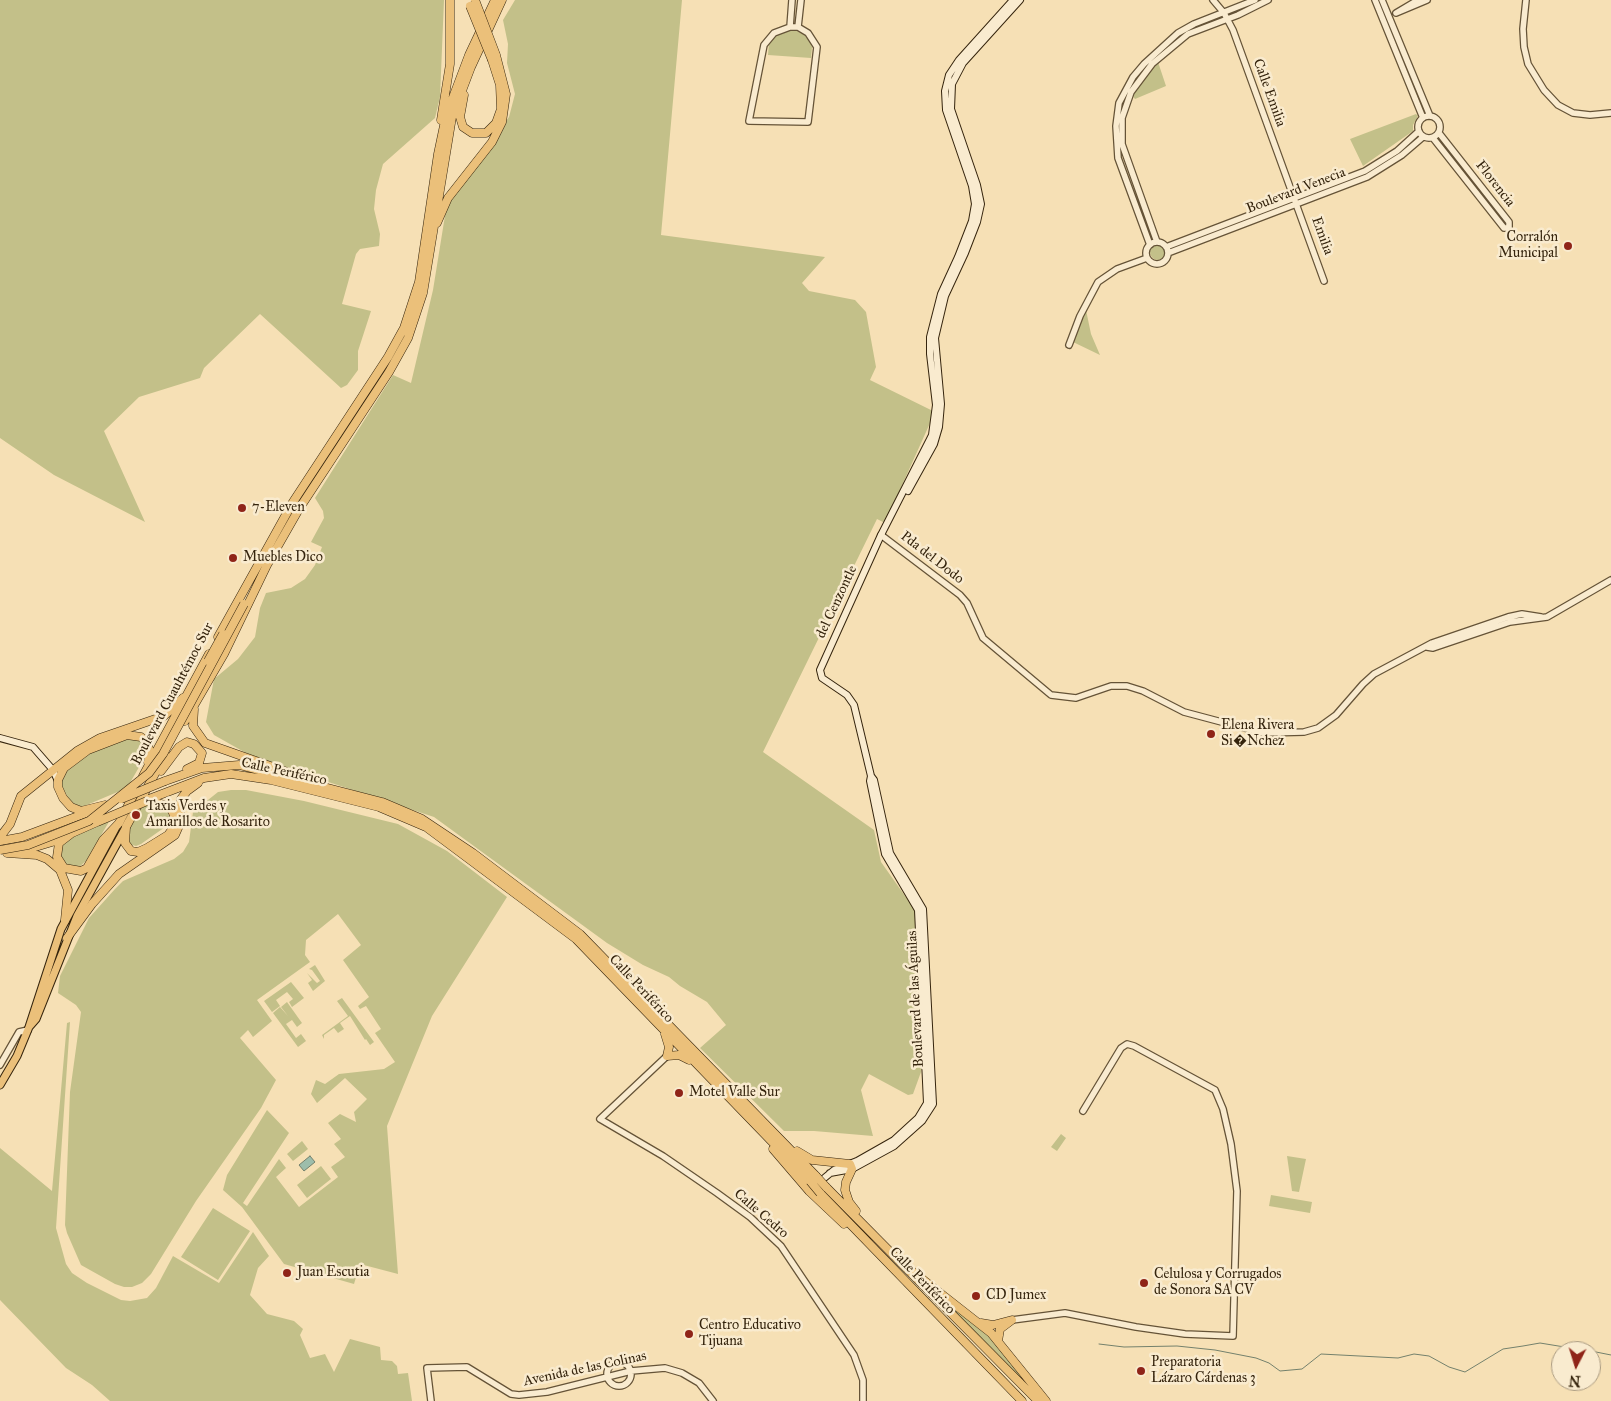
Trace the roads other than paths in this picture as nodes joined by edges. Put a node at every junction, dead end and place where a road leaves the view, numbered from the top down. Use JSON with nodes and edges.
{"nodes":[{"id":1,"x":450,"y":0,"type":"edge"},
{"id":2,"x":495,"y":0,"type":"edge"},
{"id":3,"x":502,"y":0,"type":"edge"},
{"id":4,"x":792,"y":0,"type":"edge"},
{"id":5,"x":801,"y":0,"type":"edge"},
{"id":6,"x":1013,"y":0,"type":"edge"},
{"id":7,"x":1020,"y":0,"type":"edge"},
{"id":8,"x":1214,"y":0,"type":"edge"},
{"id":9,"x":1255,"y":0,"type":"edge"},
{"id":10,"x":1268,"y":0,"type":"edge"},
{"id":11,"x":1418,"y":0,"type":"edge"},
{"id":12,"x":1427,"y":0,"type":"edge"},
{"id":13,"x":1526,"y":0,"type":"edge"},
{"id":14,"x":1379,"y":1,"type":"edge"},
{"id":15,"x":471,"y":2,"type":"edge"},
{"id":16,"x":1224,"y":12,"type":"junction"},
{"id":17,"x":1228,"y":18,"type":"junction"},
{"id":18,"x":790,"y":27,"type":"junction"},
{"id":19,"x":798,"y":27,"type":"junction"},
{"id":20,"x":494,"y":58,"type":"junction"},
{"id":21,"x":471,"y":67,"type":"junction"},
{"id":22,"x":1611,"y":113,"type":"edge"},
{"id":23,"x":1430,"y":116,"type":"junction"},
{"id":24,"x":1423,"y":118,"type":"junction"},
{"id":25,"x":442,"y":131,"type":"junction"},
{"id":26,"x":1419,"y":131,"type":"junction"},
{"id":27,"x":1439,"y":133,"type":"junction"},
{"id":28,"x":1423,"y":137,"type":"junction"},
{"id":29,"x":1434,"y":138,"type":"junction"},
{"id":30,"x":959,"y":142,"type":"junction"},
{"id":31,"x":1296,"y":202,"type":"junction"},
{"id":32,"x":434,"y":229,"type":"junction"},
{"id":33,"x":1156,"y":242,"type":"junction"},
{"id":34,"x":1150,"y":244,"type":"junction"},
{"id":35,"x":1167,"y":250,"type":"junction"},
{"id":36,"x":1146,"y":258,"type":"junction"},
{"id":37,"x":1324,"y":281,"type":"dead end"},
{"id":38,"x":1069,"y":344,"type":"dead end"},
{"id":39,"x":372,"y":390,"type":"junction"},
{"id":40,"x":881,"y":538,"type":"junction"},
{"id":41,"x":1611,"y":580,"type":"edge"},
{"id":42,"x":252,"y":596,"type":"junction"},
{"id":43,"x":242,"y":601,"type":"junction"},
{"id":44,"x":820,"y":674,"type":"joint"},
{"id":45,"x":188,"y":693,"type":"junction"},
{"id":46,"x":196,"y":702,"type":"junction"},
{"id":47,"x":0,"y":738,"type":"edge"},
{"id":48,"x":53,"y":770,"type":"junction"},
{"id":49,"x":62,"y":770,"type":"junction"},
{"id":50,"x":181,"y":775,"type":"junction"},
{"id":51,"x":211,"y":776,"type":"junction"},
{"id":52,"x":152,"y":779,"type":"junction"},
{"id":53,"x":58,"y":780,"type":"junction"},
{"id":54,"x":141,"y":780,"type":"junction"},
{"id":55,"x":319,"y":785,"type":"junction"},
{"id":56,"x":148,"y":800,"type":"junction"},
{"id":57,"x":105,"y":806,"type":"junction"},
{"id":58,"x":122,"y":825,"type":"junction"},
{"id":59,"x":72,"y":833,"type":"junction"},
{"id":60,"x":0,"y":837,"type":"edge"},
{"id":61,"x":0,"y":841,"type":"edge"},
{"id":62,"x":2,"y":851,"type":"edge"},
{"id":63,"x":65,"y":920,"type":"junction"},
{"id":64,"x":67,"y":938,"type":"junction"},
{"id":65,"x":29,"y":1029,"type":"junction"},
{"id":66,"x":663,"y":1030,"type":"junction"},
{"id":67,"x":667,"y":1056,"type":"junction"},
{"id":68,"x":0,"y":1065,"type":"edge"},
{"id":69,"x":697,"y":1065,"type":"junction"},
{"id":70,"x":0,"y":1085,"type":"edge"},
{"id":71,"x":1083,"y":1111,"type":"dead end"},
{"id":72,"x":757,"y":1126,"type":"junction"},
{"id":73,"x":778,"y":1138,"type":"junction"},
{"id":74,"x":851,"y":1167,"type":"junction"},
{"id":75,"x":813,"y":1179,"type":"junction"},
{"id":76,"x":823,"y":1190,"type":"junction"},
{"id":77,"x":809,"y":1191,"type":"junction"},
{"id":78,"x":872,"y":1233,"type":"junction"},
{"id":79,"x":872,"y":1248,"type":"junction"},
{"id":80,"x":896,"y":1259,"type":"junction"},
{"id":81,"x":1012,"y":1320,"type":"junction"},
{"id":82,"x":977,"y":1322,"type":"junction"},
{"id":83,"x":998,"y":1341,"type":"junction"},
{"id":84,"x":631,"y":1371,"type":"junction"},
{"id":85,"x":608,"y":1377,"type":"junction"},
{"id":86,"x":431,"y":1401,"type":"edge"},
{"id":87,"x":713,"y":1401,"type":"edge"},
{"id":88,"x":863,"y":1401,"type":"edge"},
{"id":89,"x":1022,"y":1401,"type":"edge"},
{"id":90,"x":1038,"y":1401,"type":"edge"},
{"id":91,"x":1046,"y":1401,"type":"edge"}],
"edges":[{"from":1,"to":25,"type":"highway"},
{"from":2,"to":25,"type":"highway"},
{"from":3,"to":21,"type":"highway"},
{"from":4,"to":18,"type":"street"},
{"from":5,"to":19,"type":"street"},
{"from":6,"to":30,"type":"main road"},
{"from":7,"to":30,"type":"main road"},
{"from":8,"to":16,"type":"street","name":"Calle Emilia"},
{"from":9,"to":16,"type":"street"},
{"from":10,"to":17,"type":"street"},
{"from":11,"to":12,"type":"street"},
{"from":13,"to":22,"type":"street"},
{"from":14,"to":23,"type":"street"},
{"from":14,"to":24,"type":"street"},
{"from":15,"to":20,"type":"highway","bridge":true},
{"from":16,"to":17,"type":"street","name":"Calle Emilia"},
{"from":16,"to":34,"type":"street"},
{"from":17,"to":31,"type":"street","name":"Calle Emilia"},
{"from":17,"to":33,"type":"street"},
{"from":18,"to":19,"type":"street"},
{"from":18,"to":19,"type":"street"},
{"from":20,"to":21,"type":"highway"},
{"from":20,"to":32,"type":"highway"},
{"from":21,"to":32,"type":"highway"},
{"from":23,"to":24,"type":"street"},
{"from":23,"to":27,"type":"street"},
{"from":24,"to":26,"type":"street"},
{"from":25,"to":39,"type":"highway"},
{"from":26,"to":28,"type":"street"},
{"from":26,"to":31,"type":"street","name":"Boulevard Venecia"},
{"from":27,"to":29,"type":"street"},
{"from":27,"to":29,"type":"street","name":"Florencia"},
{"from":28,"to":29,"type":"street"},
{"from":28,"to":31,"type":"street","name":"Boulevard Venecia"},
{"from":30,"to":40,"type":"main road","name":"del Cenzontle"},
{"from":31,"to":35,"type":"street","name":"Boulevard Venecia"},
{"from":31,"to":37,"type":"street","name":"Emilia"},
{"from":32,"to":39,"type":"highway"},
{"from":33,"to":34,"type":"street"},
{"from":33,"to":35,"type":"street"},
{"from":34,"to":36,"type":"street"},
{"from":35,"to":36,"type":"street"},
{"from":36,"to":38,"type":"street"},
{"from":39,"to":42,"type":"highway","name":"Boulevard Cuauhtémoc Sur"},
{"from":39,"to":43,"type":"highway","name":"Boulevard Cuauhtémoc Sur"},
{"from":40,"to":41,"type":"street","name":"Pda del Dodo"},
{"from":40,"to":44,"type":"main road","name":"del Cenzontle"},
{"from":42,"to":43,"type":"highway"},
{"from":42,"to":46,"type":"highway","name":"Boulevard Cuauhtémoc Sur"},
{"from":43,"to":45,"type":"highway","name":"Boulevard Cuauhtémoc Sur"},
{"from":43,"to":62,"type":"highway","bridge":true},
{"from":44,"to":74,"type":"main road","name":"Boulevard de las Águilas"},
{"from":45,"to":48,"type":"highway"},
{"from":45,"to":54,"type":"highway","name":"Boulevard Cuauhtémoc Sur"},
{"from":46,"to":52,"type":"highway","name":"Boulevard Cuauhtémoc Sur"},
{"from":46,"to":55,"type":"highway"},
{"from":47,"to":48,"type":"main road"},
{"from":48,"to":49,"type":"main road"},
{"from":48,"to":53,"type":"main road"},
{"from":48,"to":60,"type":"highway"},
{"from":49,"to":53,"type":"highway"},
{"from":49,"to":54,"type":"highway"},
{"from":50,"to":52,"type":"highway"},
{"from":50,"to":55,"type":"highway","name":"Calle Periférico"},
{"from":50,"to":57,"type":"highway","name":"Calle Periférico","bridge":true},
{"from":51,"to":56,"type":"highway","name":"Calle Periférico"},
{"from":51,"to":64,"type":"highway"},
{"from":51,"to":66,"type":"highway","name":"Calle Periférico"},
{"from":52,"to":58,"type":"highway","name":"Boulevard Cuauhtémoc Sur"},
{"from":53,"to":57,"type":"highway"},
{"from":54,"to":58,"type":"highway","name":"Boulevard Cuauhtémoc Sur"},
{"from":55,"to":73,"type":"highway","name":"Calle Periférico"},
{"from":56,"to":58,"type":"highway"},
{"from":56,"to":59,"type":"highway","name":"Calle Periférico","bridge":true},
{"from":57,"to":61,"type":"highway"},
{"from":58,"to":59,"type":"highway"},
{"from":58,"to":63,"type":"main road","name":"Boulevard Cuauhtémoc Sur"},
{"from":58,"to":64,"type":"main road","name":"Boulevard Cuauhtémoc Sur"},
{"from":59,"to":62,"type":"highway","name":"Calle Periférico"},
{"from":62,"to":63,"type":"highway"},
{"from":63,"to":65,"type":"main road","name":"Boulevard Cuauhtémoc Sur"},
{"from":64,"to":65,"type":"main road","name":"Boulevard Cuauhtémoc Sur"},
{"from":65,"to":68,"type":"street"},
{"from":65,"to":70,"type":"main road","name":"Boulevard Cuauhtémoc Sur"},
{"from":66,"to":67,"type":"highway"},
{"from":66,"to":69,"type":"highway","name":"Calle Periférico"},
{"from":67,"to":69,"type":"highway"},
{"from":67,"to":88,"type":"street","name":"Calle Cedro"},
{"from":69,"to":72,"type":"highway","name":"Calle Periférico"},
{"from":71,"to":81,"type":"street"},
{"from":72,"to":75,"type":"highway","name":"Calle Periférico"},
{"from":72,"to":77,"type":"highway"},
{"from":73,"to":74,"type":"highway"},
{"from":73,"to":75,"type":"highway","name":"Calle Periférico"},
{"from":74,"to":77,"type":"main road","name":"Boulevard de las Águilas"},
{"from":74,"to":78,"type":"highway"},
{"from":75,"to":76,"type":"highway","name":"Calle Periférico","bridge":true},
{"from":76,"to":78,"type":"highway","name":"Calle Periférico"},
{"from":76,"to":79,"type":"highway","name":"Calle Periférico"},
{"from":77,"to":79,"type":"highway"},
{"from":78,"to":80,"type":"highway","name":"Calle Periférico"},
{"from":79,"to":89,"type":"highway","name":"Calle Periférico"},
{"from":80,"to":82,"type":"highway"},
{"from":80,"to":90,"type":"highway","name":"Calle Periférico"},
{"from":81,"to":82,"type":"highway"},
{"from":81,"to":83,"type":"highway"},
{"from":82,"to":83,"type":"highway"},
{"from":83,"to":91,"type":"highway"},
{"from":84,"to":85,"type":"street","name":"Avenida de las Colinas"},
{"from":84,"to":85,"type":"street"},
{"from":84,"to":85,"type":"street"},
{"from":84,"to":87,"type":"street","name":"Avenida de las Colinas"},
{"from":85,"to":86,"type":"street","name":"Avenida de las Colinas"}]}
